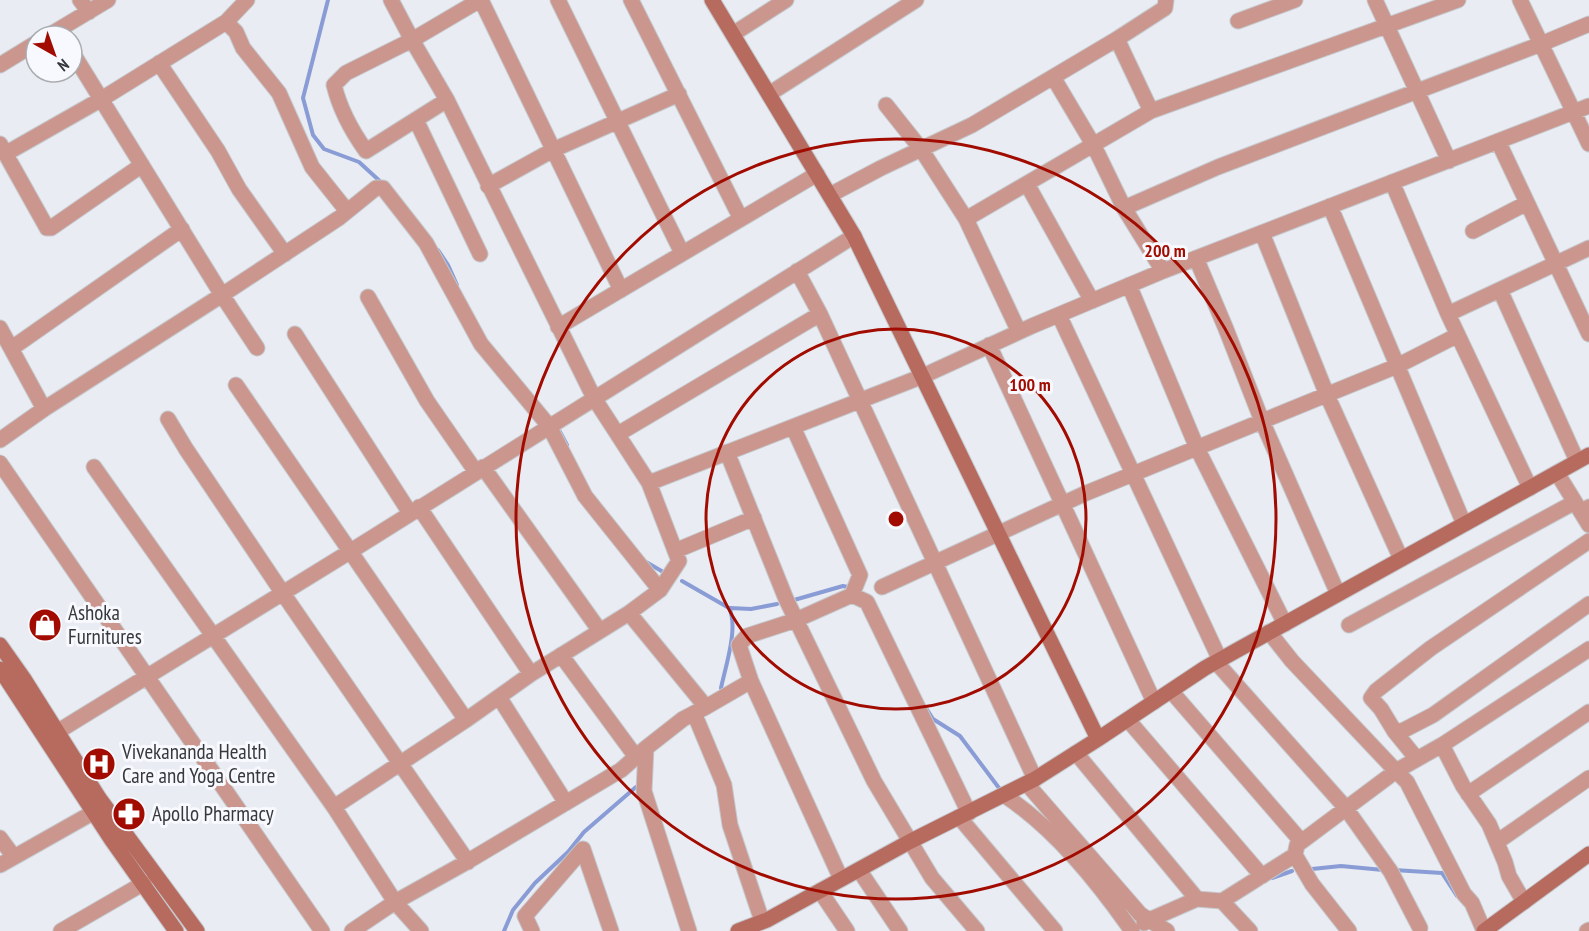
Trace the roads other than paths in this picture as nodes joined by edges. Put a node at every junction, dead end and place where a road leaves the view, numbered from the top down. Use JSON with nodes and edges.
{"nodes":[{"id":1,"x":108,"y":0,"type":"edge"},
{"id":2,"x":248,"y":0,"type":"edge"},
{"id":3,"x":391,"y":0,"type":"edge"},
{"id":4,"x":480,"y":0,"type":"edge"},
{"id":5,"x":558,"y":0,"type":"edge"},
{"id":6,"x":631,"y":0,"type":"edge"},
{"id":7,"x":712,"y":0,"type":"edge"},
{"id":8,"x":786,"y":0,"type":"edge"},
{"id":9,"x":916,"y":0,"type":"edge"},
{"id":10,"x":1166,"y":0,"type":"edge"},
{"id":11,"x":1295,"y":0,"type":"edge"},
{"id":12,"x":1375,"y":0,"type":"edge"},
{"id":13,"x":1458,"y":0,"type":"edge"},
{"id":14,"x":1521,"y":0,"type":"edge"},
{"id":15,"x":85,"y":6,"type":"edge"},
{"id":16,"x":1238,"y":21,"type":"dead end"},
{"id":17,"x":226,"y":22,"type":"junction"},
{"id":18,"x":66,"y":24,"type":"edge"},
{"id":19,"x":1589,"y":24,"type":"edge"},
{"id":20,"x":1386,"y":26,"type":"junction"},
{"id":21,"x":733,"y":34,"type":"junction"},
{"id":22,"x":1117,"y":39,"type":"junction"},
{"id":23,"x":412,"y":40,"type":"junction"},
{"id":24,"x":1541,"y":44,"type":"junction"},
{"id":25,"x":24,"y":50,"type":"edge"},
{"id":26,"x":159,"y":63,"type":"junction"},
{"id":27,"x":0,"y":65,"type":"edge"},
{"id":28,"x":84,"y":73,"type":"edge"},
{"id":29,"x":1053,"y":77,"type":"junction"},
{"id":30,"x":1416,"y":91,"type":"junction"},
{"id":31,"x":679,"y":94,"type":"junction"},
{"id":32,"x":769,"y":94,"type":"junction"},
{"id":33,"x":100,"y":100,"type":"junction"},
{"id":34,"x":447,"y":100,"type":"junction"},
{"id":35,"x":886,"y":105,"type":"dead end"},
{"id":36,"x":1589,"y":106,"type":"edge"},
{"id":37,"x":1151,"y":111,"type":"junction"},
{"id":38,"x":1574,"y":112,"type":"junction"},
{"id":39,"x":416,"y":120,"type":"junction"},
{"id":40,"x":616,"y":121,"type":"junction"},
{"id":41,"x":1498,"y":141,"type":"junction"},
{"id":42,"x":1589,"y":144,"type":"edge"},
{"id":43,"x":1094,"y":146,"type":"junction"},
{"id":44,"x":3,"y":149,"type":"edge"},
{"id":45,"x":921,"y":149,"type":"junction"},
{"id":46,"x":553,"y":150,"type":"junction"},
{"id":47,"x":1449,"y":161,"type":"junction"},
{"id":48,"x":142,"y":165,"type":"junction"},
{"id":49,"x":817,"y":174,"type":"junction"},
{"id":50,"x":1392,"y":182,"type":"junction"},
{"id":51,"x":1027,"y":184,"type":"junction"},
{"id":52,"x":488,"y":186,"type":"junction"},
{"id":53,"x":830,"y":195,"type":"junction"},
{"id":54,"x":1527,"y":203,"type":"junction"},
{"id":55,"x":1329,"y":207,"type":"junction"},
{"id":56,"x":1124,"y":208,"type":"junction"},
{"id":57,"x":347,"y":212,"type":"junction"},
{"id":58,"x":741,"y":219,"type":"junction"},
{"id":59,"x":966,"y":219,"type":"junction"},
{"id":60,"x":182,"y":229,"type":"junction"},
{"id":61,"x":1473,"y":231,"type":"dead end"},
{"id":62,"x":1262,"y":232,"type":"junction"},
{"id":63,"x":854,"y":236,"type":"junction"},
{"id":64,"x":1589,"y":248,"type":"edge"},
{"id":65,"x":285,"y":254,"type":"junction"},
{"id":66,"x":480,"y":254,"type":"dead end"},
{"id":67,"x":682,"y":254,"type":"junction"},
{"id":68,"x":1196,"y":258,"type":"junction"},
{"id":69,"x":1557,"y":264,"type":"junction"},
{"id":70,"x":1163,"y":271,"type":"junction"},
{"id":71,"x":797,"y":272,"type":"junction"},
{"id":72,"x":1129,"y":285,"type":"junction"},
{"id":73,"x":621,"y":290,"type":"junction"},
{"id":74,"x":1500,"y":290,"type":"junction"},
{"id":75,"x":222,"y":295,"type":"junction"},
{"id":76,"x":368,"y":297,"type":"dead end"},
{"id":77,"x":1092,"y":301,"type":"junction"},
{"id":78,"x":820,"y":314,"type":"junction"},
{"id":79,"x":1448,"y":314,"type":"junction"},
{"id":80,"x":1059,"y":315,"type":"junction"},
{"id":81,"x":0,"y":327,"type":"edge"},
{"id":82,"x":558,"y":327,"type":"junction"},
{"id":83,"x":1019,"y":332,"type":"junction"},
{"id":84,"x":295,"y":333,"type":"dead end"},
{"id":85,"x":1589,"y":334,"type":"edge"},
{"id":86,"x":1458,"y":335,"type":"junction"},
{"id":87,"x":989,"y":345,"type":"junction"},
{"id":88,"x":12,"y":348,"type":"junction"},
{"id":89,"x":257,"y":348,"type":"dead end"},
{"id":90,"x":1397,"y":366,"type":"junction"},
{"id":91,"x":923,"y":376,"type":"junction"},
{"id":92,"x":236,"y":385,"type":"dead end"},
{"id":93,"x":1327,"y":395,"type":"junction"},
{"id":94,"x":594,"y":398,"type":"junction"},
{"id":95,"x":859,"y":401,"type":"junction"},
{"id":96,"x":44,"y":409,"type":"junction"},
{"id":97,"x":168,"y":419,"type":"dead end"},
{"id":98,"x":1262,"y":422,"type":"junction"},
{"id":99,"x":549,"y":426,"type":"junction"},
{"id":100,"x":793,"y":427,"type":"junction"},
{"id":101,"x":618,"y":434,"type":"junction"},
{"id":102,"x":0,"y":440,"type":"edge"},
{"id":103,"x":1197,"y":448,"type":"junction"},
{"id":104,"x":727,"y":452,"type":"junction"},
{"id":105,"x":1583,"y":458,"type":"edge"},
{"id":106,"x":0,"y":463,"type":"edge"},
{"id":107,"x":94,"y":467,"type":"dead end"},
{"id":108,"x":479,"y":470,"type":"junction"},
{"id":109,"x":1557,"y":473,"type":"junction"},
{"id":110,"x":1132,"y":474,"type":"junction"},
{"id":111,"x":649,"y":483,"type":"junction"},
{"id":112,"x":1530,"y":488,"type":"junction"},
{"id":113,"x":1062,"y":504,"type":"junction"},
{"id":114,"x":414,"y":510,"type":"junction"},
{"id":115,"x":1584,"y":512,"type":"edge"},
{"id":116,"x":754,"y":518,"type":"junction"},
{"id":117,"x":1464,"y":524,"type":"junction"},
{"id":118,"x":999,"y":532,"type":"junction"},
{"id":119,"x":1589,"y":541,"type":"edge"},
{"id":120,"x":351,"y":551,"type":"junction"},
{"id":121,"x":675,"y":551,"type":"junction"},
{"id":122,"x":1401,"y":559,"type":"junction"},
{"id":123,"x":934,"y":562,"type":"junction"},
{"id":124,"x":882,"y":587,"type":"dead end"},
{"id":125,"x":660,"y":590,"type":"junction"},
{"id":126,"x":282,"y":592,"type":"junction"},
{"id":127,"x":1338,"y":594,"type":"junction"},
{"id":128,"x":852,"y":595,"type":"junction"},
{"id":129,"x":1589,"y":604,"type":"edge"},
{"id":130,"x":629,"y":613,"type":"junction"},
{"id":131,"x":796,"y":620,"type":"junction"},
{"id":132,"x":1285,"y":624,"type":"junction"},
{"id":133,"x":1349,"y":625,"type":"dead end"},
{"id":134,"x":600,"y":631,"type":"junction"},
{"id":135,"x":1269,"y":632,"type":"junction"},
{"id":136,"x":212,"y":636,"type":"junction"},
{"id":137,"x":0,"y":645,"type":"edge"},
{"id":138,"x":1589,"y":649,"type":"edge"},
{"id":139,"x":561,"y":655,"type":"junction"},
{"id":140,"x":1218,"y":661,"type":"junction"},
{"id":141,"x":0,"y":669,"type":"edge"},
{"id":142,"x":531,"y":674,"type":"junction"},
{"id":143,"x":147,"y":676,"type":"junction"},
{"id":144,"x":751,"y":681,"type":"junction"},
{"id":145,"x":1171,"y":691,"type":"junction"},
{"id":146,"x":499,"y":697,"type":"junction"},
{"id":147,"x":1154,"y":702,"type":"junction"},
{"id":148,"x":700,"y":710,"type":"junction"},
{"id":149,"x":1589,"y":712,"type":"edge"},
{"id":150,"x":466,"y":720,"type":"junction"},
{"id":151,"x":1128,"y":720,"type":"junction"},
{"id":152,"x":1395,"y":732,"type":"junction"},
{"id":153,"x":52,"y":735,"type":"junction"},
{"id":154,"x":1098,"y":739,"type":"junction"},
{"id":155,"x":1442,"y":745,"type":"junction"},
{"id":156,"x":641,"y":752,"type":"junction"},
{"id":157,"x":1076,"y":753,"type":"junction"},
{"id":158,"x":1417,"y":759,"type":"junction"},
{"id":159,"x":399,"y":763,"type":"junction"},
{"id":160,"x":1396,"y":771,"type":"junction"},
{"id":161,"x":1589,"y":778,"type":"edge"},
{"id":162,"x":1031,"y":782,"type":"junction"},
{"id":163,"x":1468,"y":794,"type":"junction"},
{"id":164,"x":1004,"y":795,"type":"junction"},
{"id":165,"x":566,"y":803,"type":"junction"},
{"id":166,"x":334,"y":807,"type":"junction"},
{"id":167,"x":1345,"y":807,"type":"junction"},
{"id":168,"x":94,"y":812,"type":"junction"},
{"id":169,"x":964,"y":815,"type":"junction"},
{"id":170,"x":0,"y":837,"type":"edge"},
{"id":171,"x":909,"y":842,"type":"junction"},
{"id":172,"x":1497,"y":842,"type":"junction"},
{"id":173,"x":1298,"y":848,"type":"junction"},
{"id":174,"x":1589,"y":854,"type":"edge"},
{"id":175,"x":14,"y":857,"type":"junction"},
{"id":176,"x":468,"y":862,"type":"junction"},
{"id":177,"x":0,"y":865,"type":"edge"},
{"id":178,"x":859,"y":870,"type":"junction"},
{"id":179,"x":1262,"y":876,"type":"junction"},
{"id":180,"x":841,"y":879,"type":"junction"},
{"id":181,"x":144,"y":883,"type":"junction"},
{"id":182,"x":820,"y":891,"type":"junction"},
{"id":183,"x":1197,"y":899,"type":"junction"},
{"id":184,"x":395,"y":902,"type":"junction"},
{"id":185,"x":1524,"y":902,"type":"junction"},
{"id":186,"x":1226,"y":905,"type":"junction"},
{"id":187,"x":762,"y":921,"type":"junction"},
{"id":188,"x":1141,"y":926,"type":"edge"},
{"id":189,"x":1487,"y":927,"type":"edge"},
{"id":190,"x":1420,"y":928,"type":"dead end"},
{"id":191,"x":1166,"y":930,"type":"edge"},
{"id":192,"x":61,"y":931,"type":"edge"},
{"id":193,"x":176,"y":931,"type":"edge"},
{"id":194,"x":197,"y":931,"type":"edge"},
{"id":195,"x":322,"y":931,"type":"edge"},
{"id":196,"x":352,"y":931,"type":"edge"},
{"id":197,"x":421,"y":931,"type":"edge"},
{"id":198,"x":532,"y":931,"type":"edge"},
{"id":199,"x":611,"y":931,"type":"edge"},
{"id":200,"x":689,"y":931,"type":"edge"},
{"id":201,"x":738,"y":931,"type":"edge"},
{"id":202,"x":847,"y":931,"type":"edge"},
{"id":203,"x":900,"y":931,"type":"edge"},
{"id":204,"x":977,"y":931,"type":"edge"},
{"id":205,"x":1055,"y":931,"type":"edge"},
{"id":206,"x":1250,"y":931,"type":"edge"},
{"id":207,"x":1349,"y":931,"type":"edge"}],
"edges":[{"from":1,"to":15,"type":"street"},
{"from":2,"to":17,"type":"street"},
{"from":3,"to":23,"type":"street"},
{"from":4,"to":23,"type":"street"},
{"from":4,"to":46,"type":"street"},
{"from":5,"to":40,"type":"street"},
{"from":6,"to":31,"type":"street"},
{"from":7,"to":21,"type":"street"},
{"from":8,"to":21,"type":"street"},
{"from":9,"to":32,"type":"street"},
{"from":10,"to":22,"type":"street"},
{"from":11,"to":16,"type":"street"},
{"from":12,"to":20,"type":"street"},
{"from":13,"to":20,"type":"street"},
{"from":14,"to":24,"type":"street"},
{"from":15,"to":18,"type":"street"},
{"from":17,"to":26,"type":"street"},
{"from":17,"to":57,"type":"street"},
{"from":19,"to":24,"type":"street"},
{"from":20,"to":30,"type":"street"},
{"from":20,"to":37,"type":"street"},
{"from":21,"to":32,"type":"street"},
{"from":22,"to":29,"type":"street"},
{"from":22,"to":37,"type":"street"},
{"from":23,"to":34,"type":"street"},
{"from":23,"to":39,"type":"street"},
{"from":24,"to":30,"type":"street"},
{"from":24,"to":38,"type":"street"},
{"from":25,"to":27,"type":"street"},
{"from":26,"to":33,"type":"street"},
{"from":26,"to":65,"type":"street"},
{"from":28,"to":33,"type":"street"},
{"from":29,"to":43,"type":"street"},
{"from":29,"to":45,"type":"street"},
{"from":30,"to":47,"type":"street"},
{"from":30,"to":56,"type":"street"},
{"from":31,"to":40,"type":"street"},
{"from":31,"to":58,"type":"street"},
{"from":32,"to":49,"type":"street"},
{"from":33,"to":44,"type":"street"},
{"from":33,"to":48,"type":"street"},
{"from":34,"to":39,"type":"street"},
{"from":34,"to":52,"type":"street"},
{"from":35,"to":45,"type":"street"},
{"from":36,"to":38,"type":"street"},
{"from":37,"to":43,"type":"street"},
{"from":38,"to":41,"type":"street"},
{"from":38,"to":42,"type":"street"},
{"from":39,"to":66,"type":"street"},
{"from":40,"to":46,"type":"street"},
{"from":40,"to":67,"type":"street"},
{"from":41,"to":47,"type":"street"},
{"from":41,"to":54,"type":"street"},
{"from":43,"to":51,"type":"street"},
{"from":43,"to":56,"type":"street"},
{"from":44,"to":48,"type":"street"},
{"from":45,"to":53,"type":"street"},
{"from":45,"to":59,"type":"street"},
{"from":46,"to":52,"type":"street"},
{"from":46,"to":73,"type":"street"},
{"from":47,"to":50,"type":"street"},
{"from":48,"to":60,"type":"street"},
{"from":49,"to":53,"type":"street"},
{"from":49,"to":58,"type":"street"},
{"from":50,"to":55,"type":"street"},
{"from":50,"to":79,"type":"street"},
{"from":51,"to":59,"type":"street"},
{"from":51,"to":77,"type":"street"},
{"from":52,"to":82,"type":"street"},
{"from":53,"to":63,"type":"street"},
{"from":54,"to":61,"type":"street"},
{"from":54,"to":69,"type":"street"},
{"from":55,"to":62,"type":"street"},
{"from":55,"to":90,"type":"street"},
{"from":56,"to":70,"type":"street"},
{"from":57,"to":65,"type":"street"},
{"from":57,"to":99,"type":"street"},
{"from":58,"to":67,"type":"street"},
{"from":59,"to":83,"type":"street"},
{"from":60,"to":75,"type":"street"},
{"from":60,"to":88,"type":"street"},
{"from":62,"to":68,"type":"street"},
{"from":62,"to":93,"type":"street"},
{"from":63,"to":71,"type":"street"},
{"from":63,"to":91,"type":"street"},
{"from":64,"to":69,"type":"street"},
{"from":65,"to":75,"type":"street"},
{"from":67,"to":73,"type":"street"},
{"from":68,"to":70,"type":"street"},
{"from":68,"to":98,"type":"street"},
{"from":69,"to":74,"type":"street"},
{"from":69,"to":85,"type":"street"},
{"from":70,"to":72,"type":"street"},
{"from":71,"to":78,"type":"street"},
{"from":71,"to":94,"type":"street"},
{"from":72,"to":77,"type":"street"},
{"from":72,"to":103,"type":"street"},
{"from":73,"to":82,"type":"street"},
{"from":74,"to":79,"type":"street"},
{"from":74,"to":105,"type":"street"},
{"from":75,"to":89,"type":"street"},
{"from":75,"to":96,"type":"street"},
{"from":76,"to":108,"type":"street"},
{"from":77,"to":80,"type":"street"},
{"from":78,"to":95,"type":"street"},
{"from":78,"to":101,"type":"street"},
{"from":79,"to":86,"type":"street"},
{"from":80,"to":83,"type":"street"},
{"from":80,"to":110,"type":"street"},
{"from":81,"to":88,"type":"street"},
{"from":82,"to":94,"type":"street"},
{"from":83,"to":87,"type":"street"},
{"from":84,"to":114,"type":"street"},
{"from":86,"to":90,"type":"street"},
{"from":86,"to":112,"type":"street"},
{"from":87,"to":91,"type":"street"},
{"from":87,"to":113,"type":"street"},
{"from":88,"to":96,"type":"street"},
{"from":90,"to":93,"type":"street"},
{"from":90,"to":117,"type":"street"},
{"from":91,"to":95,"type":"street"},
{"from":91,"to":118,"type":"street"},
{"from":92,"to":120,"type":"street"},
{"from":93,"to":98,"type":"street"},
{"from":93,"to":122,"type":"street"},
{"from":94,"to":99,"type":"street"},
{"from":94,"to":101,"type":"street"},
{"from":95,"to":100,"type":"street"},
{"from":95,"to":123,"type":"street"},
{"from":96,"to":102,"type":"street"},
{"from":97,"to":126,"type":"street"},
{"from":98,"to":103,"type":"street"},
{"from":98,"to":127,"type":"street"},
{"from":99,"to":108,"type":"street"},
{"from":99,"to":125,"type":"street"},
{"from":100,"to":104,"type":"street"},
{"from":100,"to":128,"type":"street"},
{"from":101,"to":111,"type":"street"},
{"from":103,"to":110,"type":"street"},
{"from":103,"to":132,"type":"street"},
{"from":104,"to":111,"type":"street"},
{"from":104,"to":116,"type":"street"},
{"from":105,"to":109,"type":"street"},
{"from":106,"to":143,"type":"street"},
{"from":107,"to":136,"type":"street"},
{"from":108,"to":114,"type":"street"},
{"from":108,"to":134,"type":"street"},
{"from":109,"to":112,"type":"street"},
{"from":109,"to":115,"type":"street"},
{"from":110,"to":113,"type":"street"},
{"from":110,"to":140,"type":"street"},
{"from":111,"to":121,"type":"street"},
{"from":112,"to":117,"type":"street"},
{"from":113,"to":118,"type":"street"},
{"from":113,"to":147,"type":"street"},
{"from":114,"to":120,"type":"street"},
{"from":114,"to":142,"type":"street"},
{"from":115,"to":133,"type":"street"},
{"from":116,"to":121,"type":"street"},
{"from":116,"to":131,"type":"street"},
{"from":117,"to":122,"type":"street"},
{"from":118,"to":123,"type":"street"},
{"from":118,"to":154,"type":"street"},
{"from":119,"to":152,"type":"street"},
{"from":120,"to":126,"type":"street"},
{"from":120,"to":150,"type":"street"},
{"from":121,"to":125,"type":"street"},
{"from":122,"to":127,"type":"street"},
{"from":123,"to":124,"type":"street"},
{"from":123,"to":162,"type":"street"},
{"from":125,"to":130,"type":"street"},
{"from":126,"to":136,"type":"street"},
{"from":126,"to":159,"type":"street"},
{"from":127,"to":132,"type":"street"},
{"from":128,"to":131,"type":"street"},
{"from":128,"to":169,"type":"street"},
{"from":129,"to":152,"type":"street"},
{"from":130,"to":134,"type":"street"},
{"from":130,"to":148,"type":"street"},
{"from":131,"to":144,"type":"street"},
{"from":131,"to":171,"type":"street"},
{"from":132,"to":135,"type":"street"},
{"from":134,"to":139,"type":"street"},
{"from":135,"to":140,"type":"street"},
{"from":135,"to":160,"type":"street"},
{"from":136,"to":143,"type":"street"},
{"from":136,"to":166,"type":"street"},
{"from":137,"to":153,"type":"street"},
{"from":138,"to":155,"type":"street"},
{"from":139,"to":142,"type":"street"},
{"from":139,"to":156,"type":"street"},
{"from":140,"to":145,"type":"street"},
{"from":140,"to":167,"type":"street"},
{"from":141,"to":153,"type":"street"},
{"from":142,"to":146,"type":"street"},
{"from":143,"to":153,"type":"street"},
{"from":143,"to":195,"type":"street"},
{"from":144,"to":148,"type":"street"},
{"from":144,"to":180,"type":"street"},
{"from":145,"to":147,"type":"street"},
{"from":145,"to":173,"type":"street"},
{"from":146,"to":150,"type":"street"},
{"from":146,"to":165,"type":"street"},
{"from":147,"to":151,"type":"street"},
{"from":148,"to":156,"type":"street"},
{"from":148,"to":187,"type":"street"},
{"from":149,"to":163,"type":"street"},
{"from":150,"to":159,"type":"street"},
{"from":151,"to":154,"type":"street"},
{"from":151,"to":179,"type":"street"},
{"from":152,"to":158,"type":"street"},
{"from":153,"to":168,"type":"street"},
{"from":153,"to":194,"type":"street"},
{"from":154,"to":157,"type":"street"},
{"from":155,"to":158,"type":"street"},
{"from":155,"to":163,"type":"street"},
{"from":156,"to":165,"type":"street"},
{"from":156,"to":200,"type":"street"},
{"from":157,"to":162,"type":"street"},
{"from":157,"to":183,"type":"street"},
{"from":158,"to":160,"type":"street"},
{"from":159,"to":166,"type":"street"},
{"from":159,"to":176,"type":"street"},
{"from":160,"to":167,"type":"street"},
{"from":160,"to":189,"type":"street"},
{"from":161,"to":172,"type":"street"},
{"from":162,"to":164,"type":"street"},
{"from":162,"to":188,"type":"street"},
{"from":163,"to":172,"type":"street"},
{"from":164,"to":169,"type":"street"},
{"from":164,"to":188,"type":"street"},
{"from":165,"to":176,"type":"street"},
{"from":166,"to":184,"type":"street"},
{"from":167,"to":173,"type":"street"},
{"from":167,"to":190,"type":"street"},
{"from":168,"to":175,"type":"street"},
{"from":168,"to":181,"type":"street"},
{"from":169,"to":171,"type":"street"},
{"from":169,"to":205,"type":"street"},
{"from":170,"to":175,"type":"street"},
{"from":171,"to":178,"type":"street"},
{"from":171,"to":204,"type":"street"},
{"from":172,"to":185,"type":"street"},
{"from":173,"to":179,"type":"street"},
{"from":173,"to":207,"type":"street"},
{"from":174,"to":185,"type":"street"},
{"from":175,"to":177,"type":"street"},
{"from":176,"to":184,"type":"street"},
{"from":178,"to":180,"type":"street"},
{"from":178,"to":203,"type":"street"},
{"from":179,"to":186,"type":"street"},
{"from":180,"to":182,"type":"street"},
{"from":181,"to":192,"type":"street"},
{"from":181,"to":193,"type":"street"},
{"from":182,"to":187,"type":"street"},
{"from":182,"to":202,"type":"street"},
{"from":183,"to":186,"type":"street"},
{"from":183,"to":188,"type":"street"},
{"from":184,"to":196,"type":"street"},
{"from":184,"to":197,"type":"street"},
{"from":185,"to":189,"type":"street"},
{"from":186,"to":206,"type":"street"},
{"from":187,"to":201,"type":"street"},
{"from":188,"to":191,"type":"street"},
{"from":198,"to":199,"type":"street"}]}
